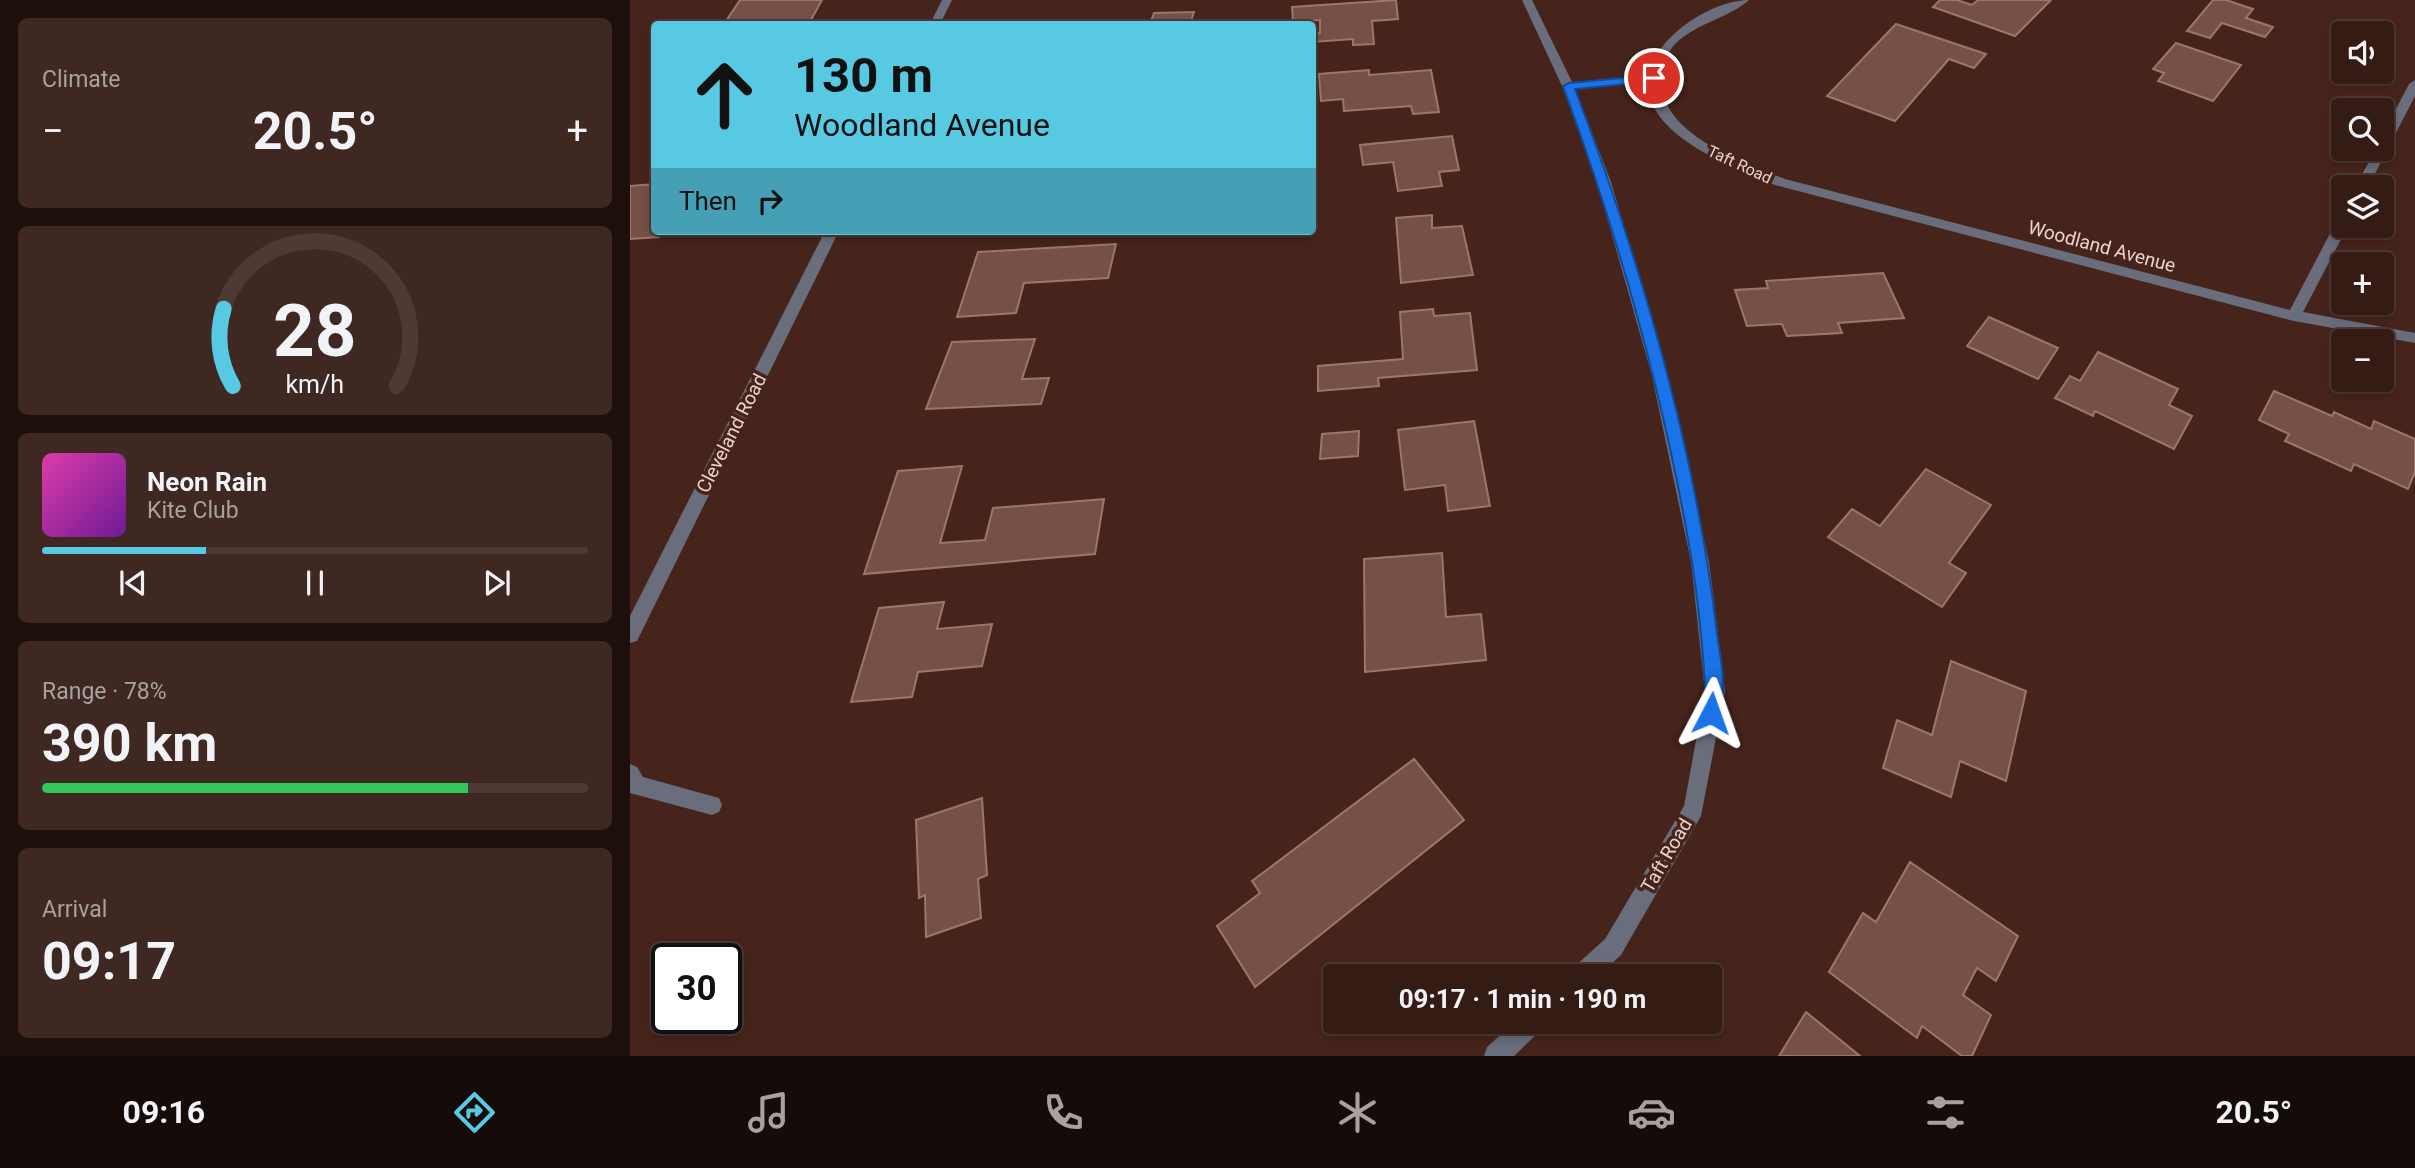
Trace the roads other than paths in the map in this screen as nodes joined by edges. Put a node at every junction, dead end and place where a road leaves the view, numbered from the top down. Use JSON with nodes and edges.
{"nodes":[{"id":1,"x":947,"y":0,"type":"edge"},
{"id":2,"x":1527,"y":0,"type":"edge"},
{"id":3,"x":1744,"y":0,"type":"edge"},
{"id":4,"x":936,"y":21,"type":"edge"},
{"id":5,"x":1654,"y":78,"type":"junction"},
{"id":6,"x":2415,"y":85,"type":"edge"},
{"id":7,"x":1569,"y":86,"type":"junction"},
{"id":8,"x":2394,"y":125,"type":"edge"},
{"id":9,"x":1780,"y":182,"type":"joint"},
{"id":10,"x":830,"y":235,"type":"edge"},
{"id":11,"x":2335,"y":238,"type":"edge"},
{"id":12,"x":2294,"y":316,"type":"junction"},
{"id":13,"x":2415,"y":338,"type":"edge"},
{"id":14,"x":630,"y":635,"type":"edge"},
{"id":15,"x":630,"y":774,"type":"edge"},
{"id":16,"x":712,"y":805,"type":"dead end"},
{"id":17,"x":1594,"y":964,"type":"edge"},
{"id":18,"x":1519,"y":1034,"type":"edge"},
{"id":19,"x":1496,"y":1056,"type":"edge"}],
"edges":[{"from":1,"to":4,"type":"street"},
{"from":2,"to":7,"type":"street"},
{"from":3,"to":5,"type":"street"},
{"from":5,"to":7,"type":"street"},
{"from":5,"to":9,"type":"street","name":"Taft Road"},
{"from":6,"to":8,"type":"street"},
{"from":7,"to":17,"type":"street","name":"Taft Road"},
{"from":9,"to":12,"type":"street","name":"Woodland Avenue"},
{"from":10,"to":14,"type":"street","name":"Cleveland Road"},
{"from":11,"to":12,"type":"street"},
{"from":12,"to":13,"type":"street","name":"Woodland Avenue"},
{"from":15,"to":16,"type":"street"},
{"from":18,"to":19,"type":"street"}]}
